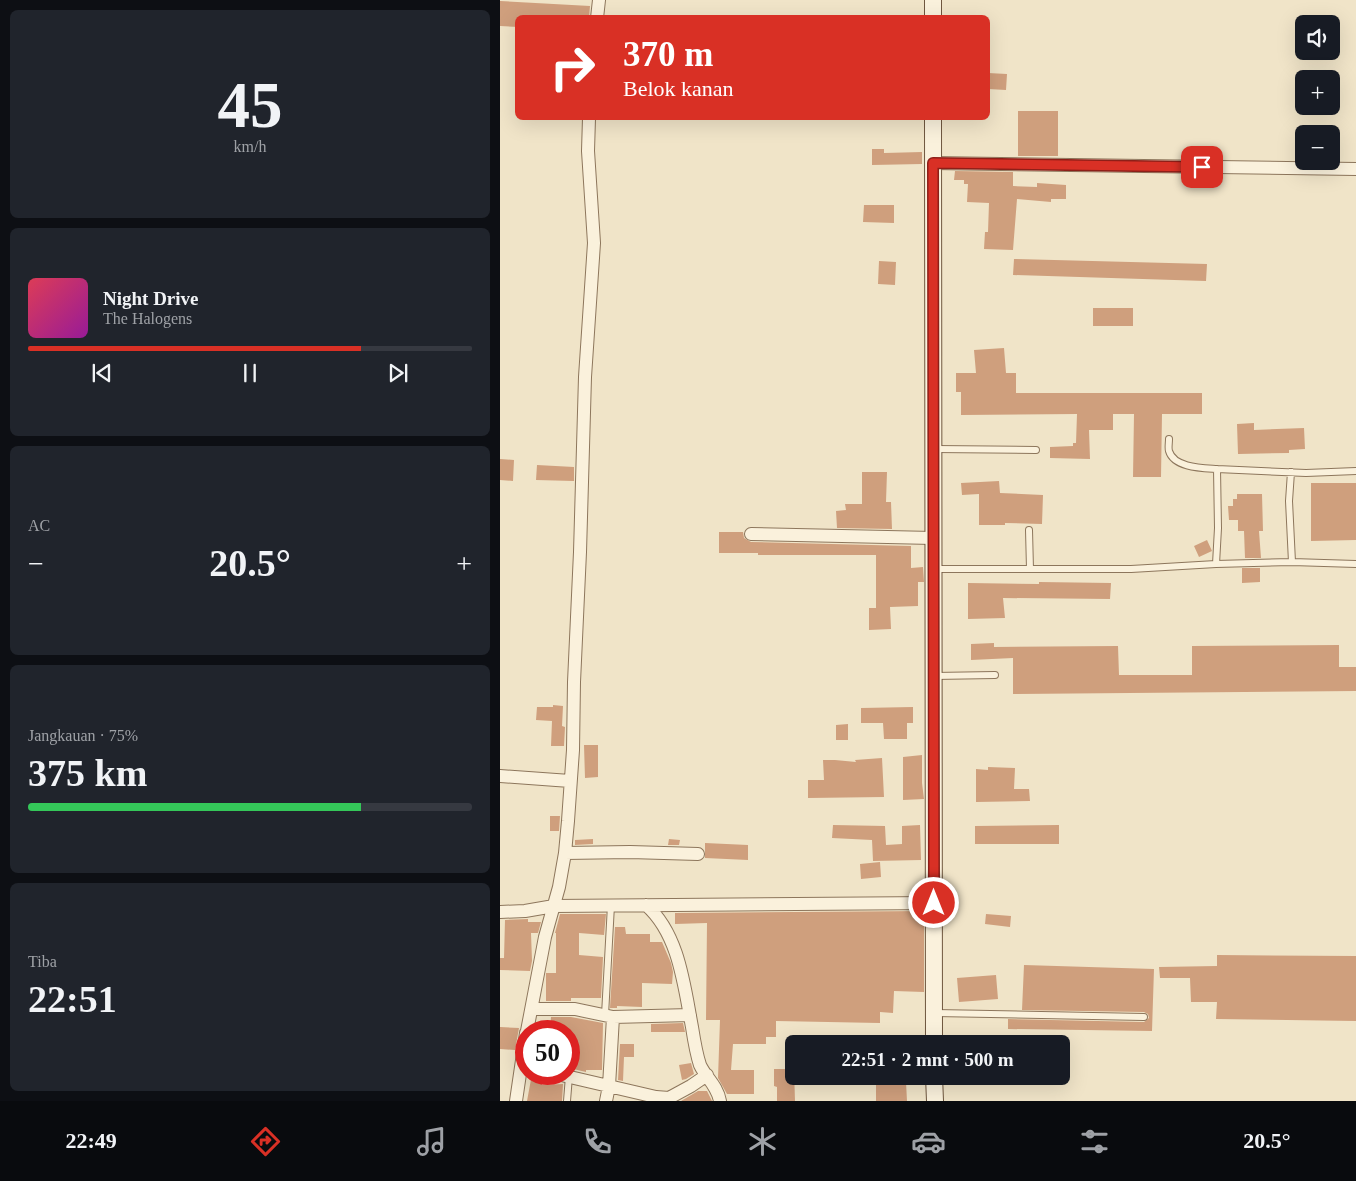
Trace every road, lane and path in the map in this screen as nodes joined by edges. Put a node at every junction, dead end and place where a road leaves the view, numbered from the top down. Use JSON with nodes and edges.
{"nodes":[{"id":1,"x":599,"y":0,"type":"edge"},
{"id":2,"x":933,"y":0,"type":"edge"},
{"id":3,"x":597,"y":15,"type":"edge"},
{"id":4,"x":933,"y":15,"type":"edge"},
{"id":5,"x":590,"y":120,"type":"edge"},
{"id":6,"x":933,"y":120,"type":"edge"},
{"id":7,"x":933,"y":163,"type":"junction"},
{"id":8,"x":1356,"y":169,"type":"edge"},
{"id":9,"x":1169,"y":439,"type":"dead end"},
{"id":10,"x":933,"y":449,"type":"junction"},
{"id":11,"x":1036,"y":450,"type":"dead end"},
{"id":12,"x":1217,"y":469,"type":"junction"},
{"id":13,"x":1356,"y":471,"type":"edge"},
{"id":14,"x":1291,"y":472,"type":"junction"},
{"id":15,"x":1028,"y":530,"type":"dead end"},
{"id":16,"x":751,"y":534,"type":"dead end"},
{"id":17,"x":933,"y":538,"type":"junction"},
{"id":18,"x":1292,"y":562,"type":"junction"},
{"id":19,"x":1216,"y":564,"type":"junction"},
{"id":20,"x":1356,"y":564,"type":"edge"},
{"id":21,"x":934,"y":568,"type":"junction"},
{"id":22,"x":1030,"y":569,"type":"junction"},
{"id":23,"x":995,"y":675,"type":"dead end"},
{"id":24,"x":934,"y":676,"type":"junction"},
{"id":25,"x":500,"y":776,"type":"edge"},
{"id":26,"x":570,"y":781,"type":"junction"},
{"id":27,"x":565,"y":853,"type":"junction"},
{"id":28,"x":698,"y":854,"type":"dead end"},
{"id":29,"x":934,"y":903,"type":"junction"},
{"id":30,"x":611,"y":905,"type":"junction"},
{"id":31,"x":646,"y":905,"type":"junction"},
{"id":32,"x":554,"y":906,"type":"junction"},
{"id":33,"x":500,"y":912,"type":"edge"},
{"id":34,"x":532,"y":1009,"type":"junction"},
{"id":35,"x":934,"y":1013,"type":"junction"},
{"id":36,"x":690,"y":1015,"type":"junction"},
{"id":37,"x":609,"y":1016,"type":"junction"},
{"id":38,"x":1144,"y":1017,"type":"dead end"},
{"id":39,"x":529,"y":1020,"type":"edge"},
{"id":40,"x":934,"y":1035,"type":"edge"},
{"id":41,"x":707,"y":1075,"type":"junction"},
{"id":42,"x":580,"y":1079,"type":"edge"},
{"id":43,"x":520,"y":1085,"type":"edge"},
{"id":44,"x":565,"y":1085,"type":"edge"},
{"id":45,"x":934,"y":1085,"type":"edge"},
{"id":46,"x":609,"y":1086,"type":"junction"},
{"id":47,"x":669,"y":1100,"type":"edge"},
{"id":48,"x":516,"y":1101,"type":"edge"},
{"id":49,"x":567,"y":1101,"type":"edge"},
{"id":50,"x":606,"y":1101,"type":"edge"},
{"id":51,"x":720,"y":1101,"type":"edge"},
{"id":52,"x":935,"y":1101,"type":"edge"}],
"edges":[{"from":1,"to":3,"type":"street"},
{"from":2,"to":4,"type":"main road"},
{"from":5,"to":26,"type":"street"},
{"from":6,"to":7,"type":"main road"},
{"from":7,"to":8,"type":"street"},
{"from":7,"to":10,"type":"main road"},
{"from":9,"to":12,"type":"lane"},
{"from":10,"to":11,"type":"lane"},
{"from":10,"to":17,"type":"main road"},
{"from":12,"to":14,"type":"lane"},
{"from":12,"to":19,"type":"lane"},
{"from":13,"to":14,"type":"lane"},
{"from":14,"to":18,"type":"lane"},
{"from":15,"to":22,"type":"lane"},
{"from":16,"to":17,"type":"street"},
{"from":17,"to":21,"type":"main road"},
{"from":18,"to":19,"type":"lane"},
{"from":18,"to":20,"type":"lane"},
{"from":19,"to":22,"type":"lane"},
{"from":21,"to":22,"type":"lane"},
{"from":21,"to":24,"type":"main road"},
{"from":23,"to":24,"type":"lane"},
{"from":24,"to":29,"type":"main road"},
{"from":25,"to":26,"type":"street"},
{"from":26,"to":27,"type":"street"},
{"from":27,"to":28,"type":"street"},
{"from":27,"to":32,"type":"street"},
{"from":29,"to":31,"type":"street"},
{"from":29,"to":35,"type":"main road"},
{"from":30,"to":31,"type":"street"},
{"from":30,"to":32,"type":"street"},
{"from":30,"to":37,"type":"lane"},
{"from":31,"to":36,"type":"street"},
{"from":32,"to":33,"type":"street"},
{"from":32,"to":34,"type":"street"},
{"from":34,"to":37,"type":"street"},
{"from":34,"to":39,"type":"street"},
{"from":35,"to":38,"type":"lane"},
{"from":35,"to":40,"type":"main road"},
{"from":36,"to":37,"type":"street"},
{"from":36,"to":41,"type":"street"},
{"from":37,"to":46,"type":"street"},
{"from":41,"to":47,"type":"street"},
{"from":41,"to":51,"type":"street"},
{"from":42,"to":46,"type":"street"},
{"from":43,"to":48,"type":"street"},
{"from":44,"to":49,"type":"lane"},
{"from":45,"to":52,"type":"main road"},
{"from":46,"to":47,"type":"street"},
{"from":46,"to":50,"type":"street"}]}
